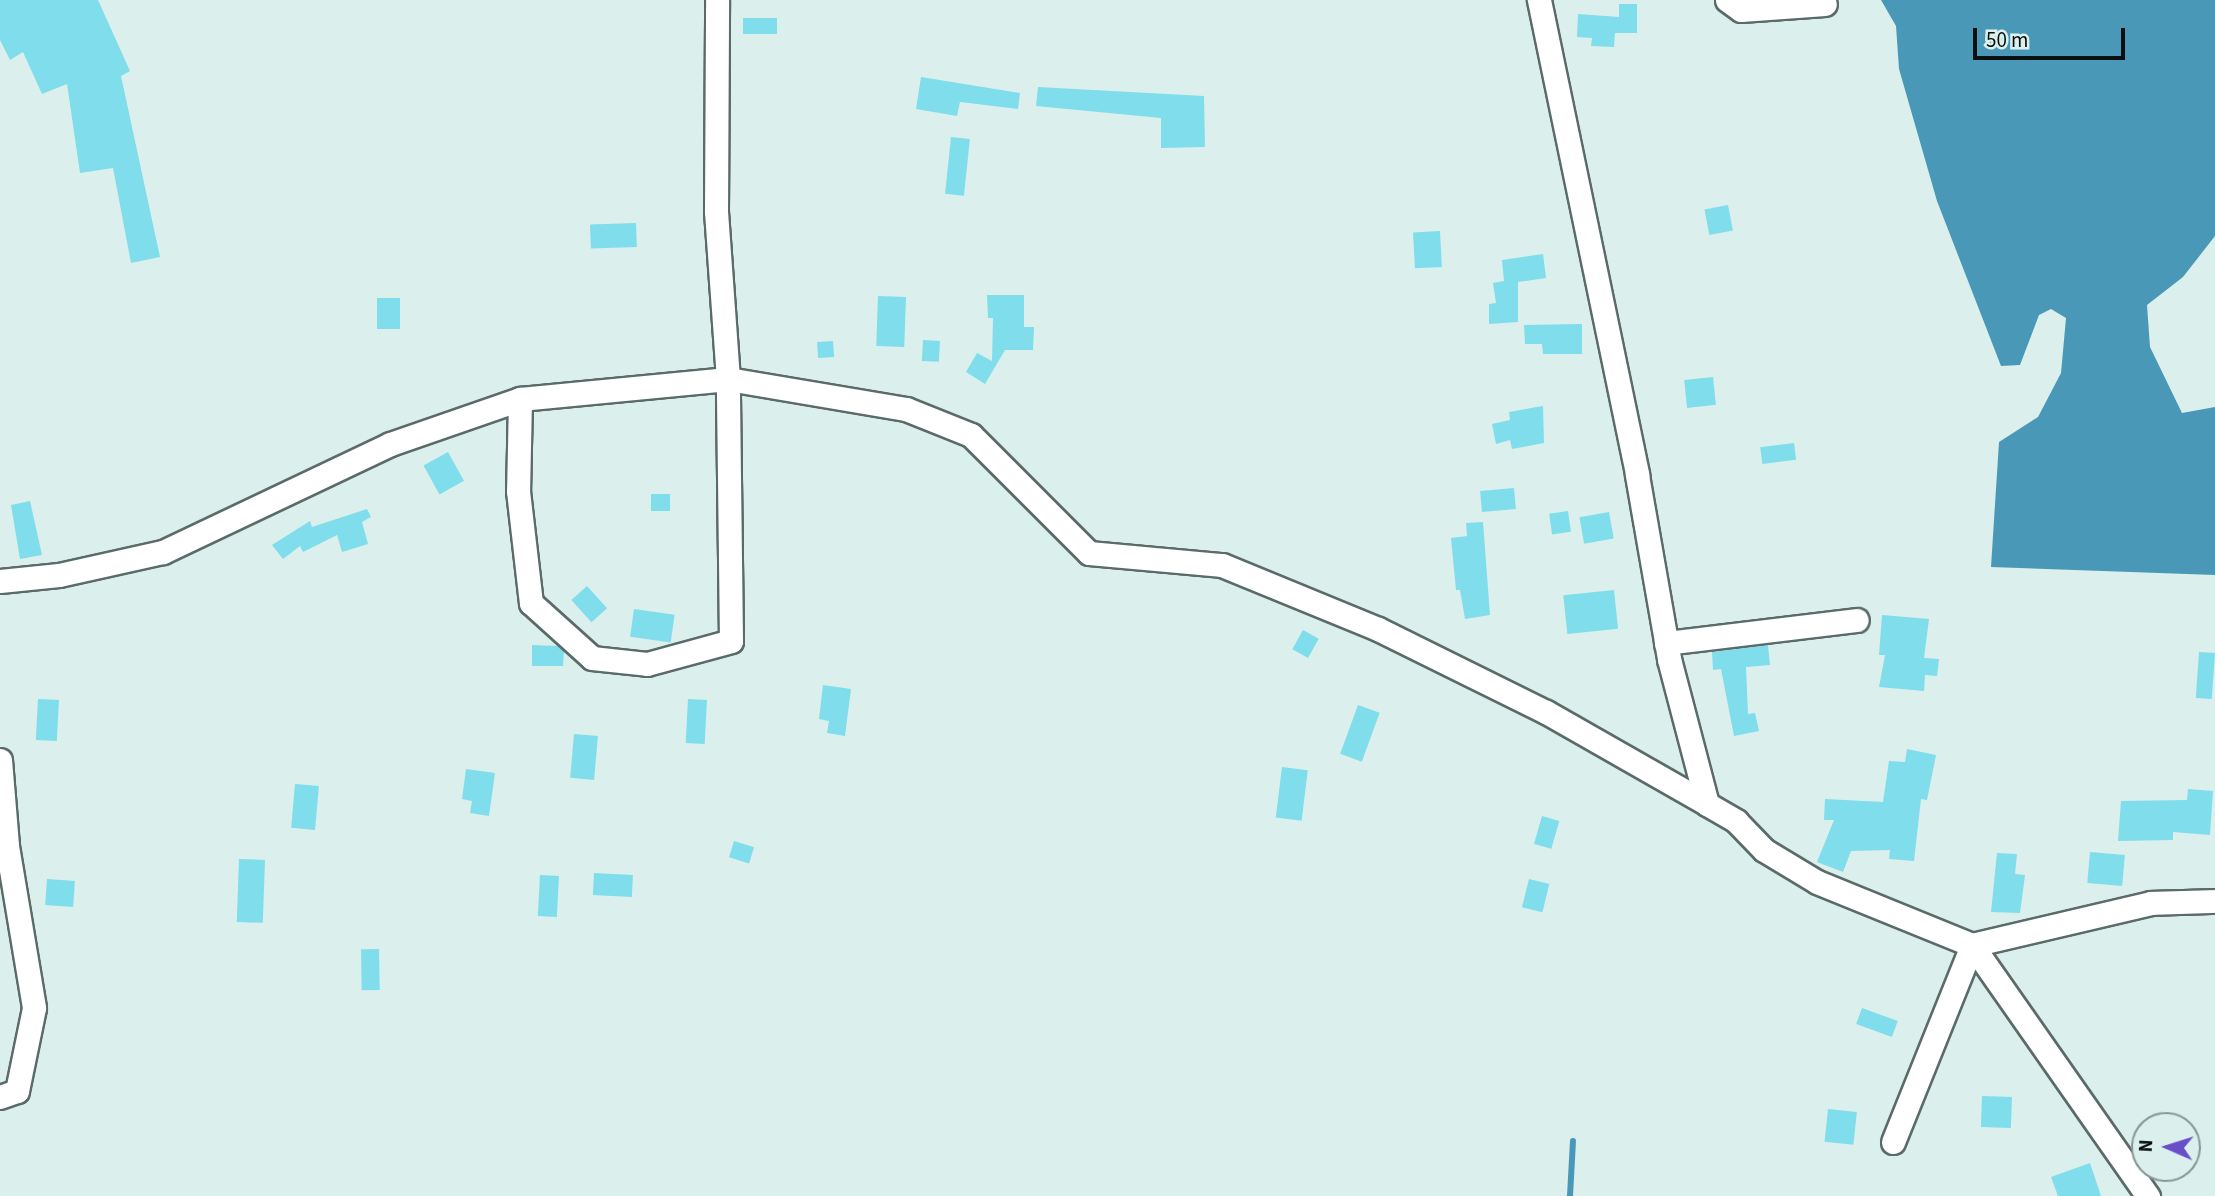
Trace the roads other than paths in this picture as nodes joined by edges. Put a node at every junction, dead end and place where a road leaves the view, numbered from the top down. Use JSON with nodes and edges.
{"nodes":[{"id":1,"x":717,"y":0,"type":"edge"},
{"id":2,"x":1539,"y":0,"type":"edge"},
{"id":3,"x":1727,"y":0,"type":"edge"},
{"id":4,"x":1825,"y":4,"type":"dead end"},
{"id":5,"x":728,"y":379,"type":"junction"},
{"id":6,"x":520,"y":399,"type":"junction"},
{"id":7,"x":0,"y":581,"type":"edge"},
{"id":8,"x":1857,"y":620,"type":"dead end"},
{"id":9,"x":1666,"y":643,"type":"junction"},
{"id":10,"x":0,"y":760,"type":"edge"},
{"id":11,"x":1707,"y":804,"type":"junction"},
{"id":12,"x":2215,"y":901,"type":"edge"},
{"id":13,"x":1972,"y":944,"type":"junction"},
{"id":14,"x":0,"y":1097,"type":"edge"},
{"id":15,"x":1893,"y":1142,"type":"dead end"},
{"id":16,"x":2148,"y":1196,"type":"edge"}],
"edges":[{"from":1,"to":5,"type":"street"},
{"from":2,"to":9,"type":"street"},
{"from":3,"to":4,"type":"street"},
{"from":5,"to":6,"type":"street"},
{"from":5,"to":6,"type":"street"},
{"from":5,"to":11,"type":"street"},
{"from":6,"to":7,"type":"street"},
{"from":8,"to":9,"type":"street"},
{"from":9,"to":11,"type":"street"},
{"from":10,"to":14,"type":"street"},
{"from":11,"to":13,"type":"street"},
{"from":12,"to":13,"type":"street"},
{"from":13,"to":15,"type":"street"},
{"from":13,"to":16,"type":"street"}]}
